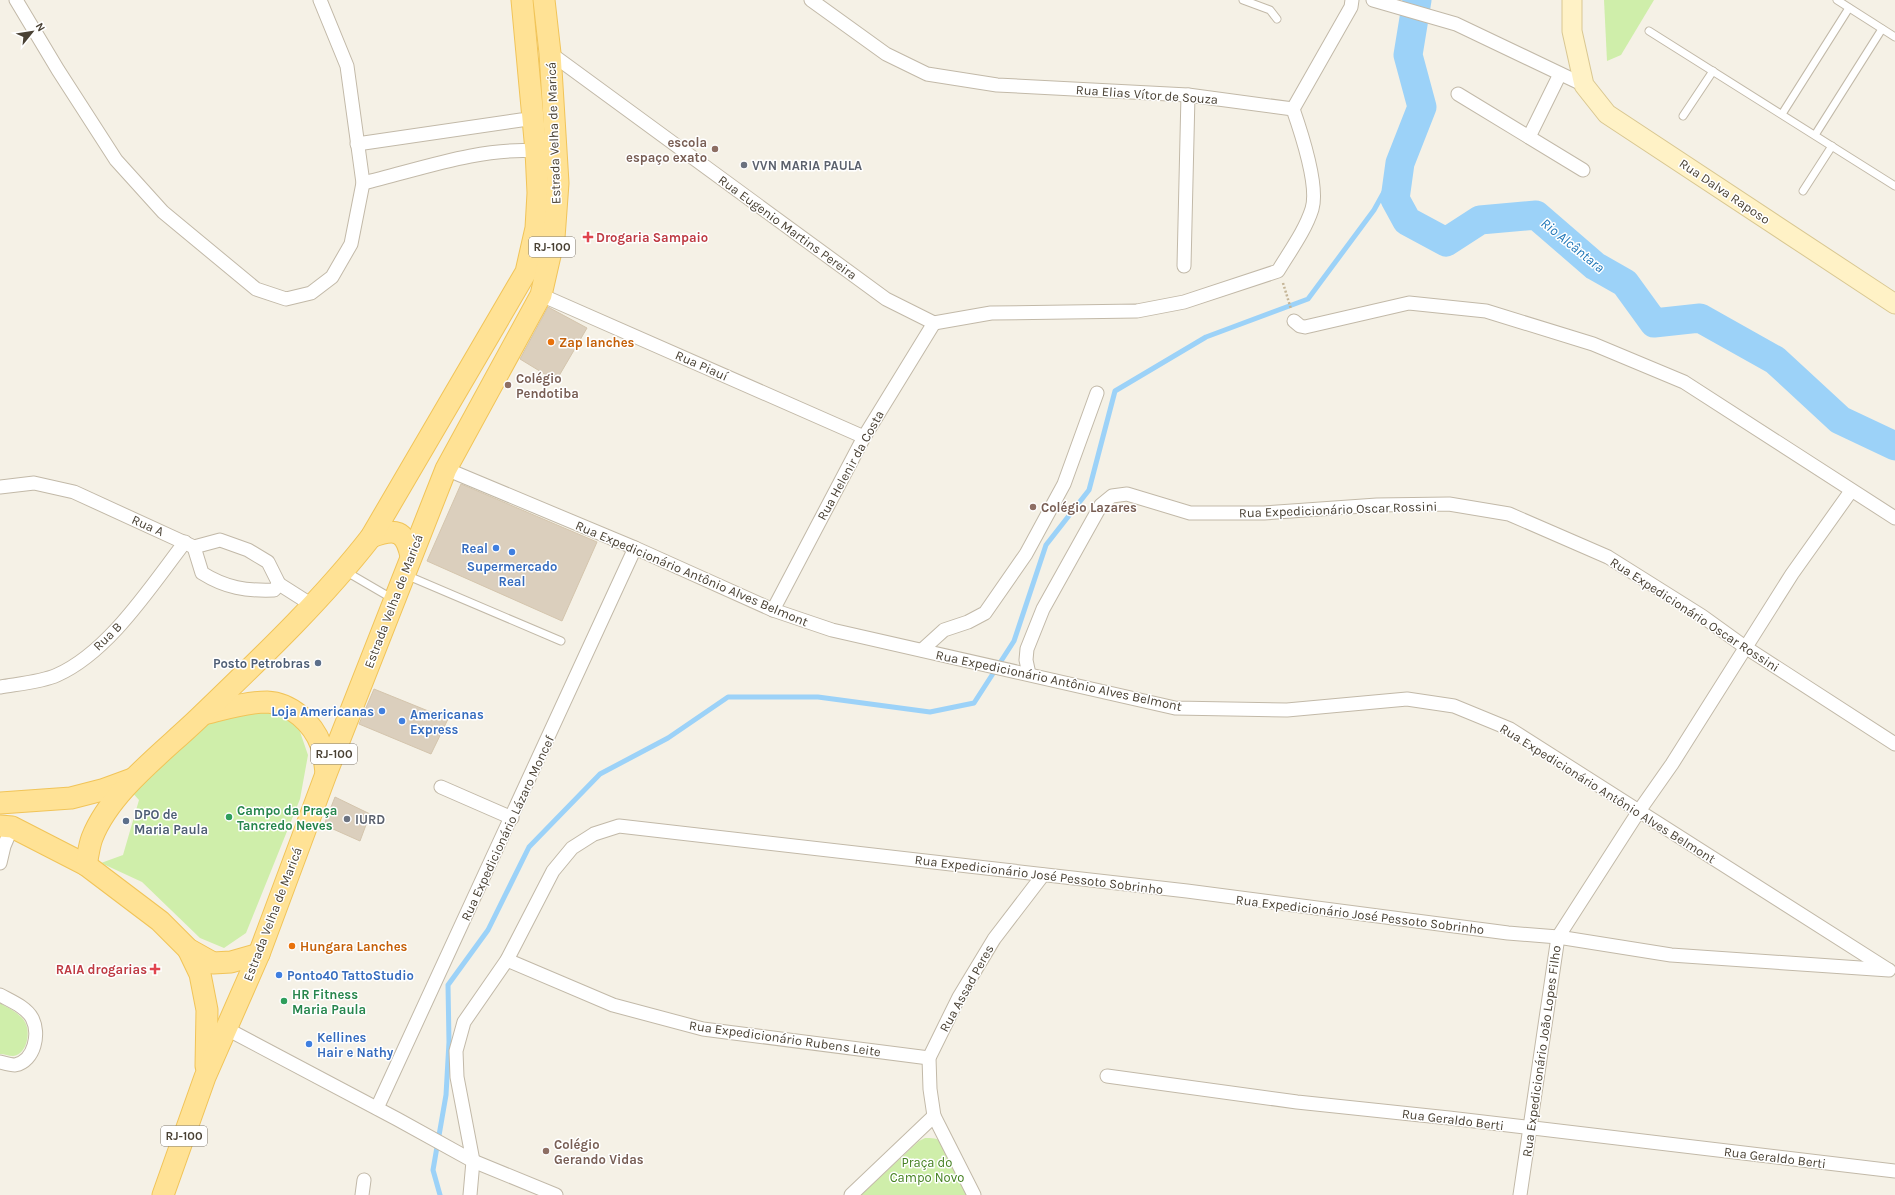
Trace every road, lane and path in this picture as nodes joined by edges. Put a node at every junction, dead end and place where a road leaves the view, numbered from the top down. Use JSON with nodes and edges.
{"nodes":[{"id":1,"x":16,"y":0,"type":"edge"},
{"id":2,"x":320,"y":0,"type":"edge"},
{"id":3,"x":522,"y":0,"type":"edge"},
{"id":4,"x":544,"y":0,"type":"edge"},
{"id":5,"x":811,"y":0,"type":"edge"},
{"id":6,"x":1243,"y":0,"type":"edge"},
{"id":7,"x":1352,"y":0,"type":"edge"},
{"id":8,"x":1374,"y":0,"type":"edge"},
{"id":9,"x":1572,"y":0,"type":"edge"},
{"id":10,"x":1837,"y":0,"type":"edge"},
{"id":11,"x":1849,"y":8,"type":"junction"},
{"id":12,"x":1277,"y":19,"type":"dead end"},
{"id":13,"x":1882,"y":29,"type":"junction"},
{"id":14,"x":1649,"y":31,"type":"dead end"},
{"id":15,"x":1895,"y":37,"type":"edge"},
{"id":16,"x":550,"y":53,"type":"junction"},
{"id":17,"x":1713,"y":71,"type":"junction"},
{"id":18,"x":1560,"y":74,"type":"junction"},
{"id":19,"x":1584,"y":85,"type":"junction"},
{"id":20,"x":1458,"y":94,"type":"dead end"},
{"id":21,"x":1188,"y":95,"type":"junction"},
{"id":22,"x":1293,"y":109,"type":"junction"},
{"id":23,"x":1782,"y":114,"type":"junction"},
{"id":24,"x":1683,"y":116,"type":"dead end"},
{"id":25,"x":534,"y":119,"type":"junction"},
{"id":26,"x":1815,"y":135,"type":"junction"},
{"id":27,"x":1530,"y":137,"type":"junction"},
{"id":28,"x":357,"y":144,"type":"junction"},
{"id":29,"x":1832,"y":146,"type":"junction"},
{"id":30,"x":536,"y":151,"type":"junction"},
{"id":31,"x":1582,"y":170,"type":"dead end"},
{"id":32,"x":363,"y":184,"type":"junction"},
{"id":33,"x":1895,"y":186,"type":"edge"},
{"id":34,"x":1804,"y":191,"type":"dead end"},
{"id":35,"x":1184,"y":266,"type":"dead end"},
{"id":36,"x":1282,"y":279,"type":"dead end"},
{"id":37,"x":541,"y":294,"type":"junction"},
{"id":38,"x":1895,"y":304,"type":"edge"},
{"id":39,"x":1294,"y":320,"type":"joint"},
{"id":40,"x":934,"y":323,"type":"junction"},
{"id":41,"x":1098,"y":393,"type":"dead end"},
{"id":42,"x":864,"y":437,"type":"junction"},
{"id":43,"x":446,"y":469,"type":"junction"},
{"id":44,"x":0,"y":487,"type":"edge"},
{"id":45,"x":1851,"y":490,"type":"junction"},
{"id":46,"x":1895,"y":518,"type":"edge"},
{"id":47,"x":372,"y":537,"type":"junction"},
{"id":48,"x":190,"y":544,"type":"junction"},
{"id":49,"x":635,"y":548,"type":"junction"},
{"id":50,"x":407,"y":565,"type":"junction"},
{"id":51,"x":345,"y":570,"type":"junction"},
{"id":52,"x":279,"y":584,"type":"junction"},
{"id":53,"x":394,"y":600,"type":"junction"},
{"id":54,"x":312,"y":605,"type":"junction"},
{"id":55,"x":773,"y":610,"type":"junction"},
{"id":56,"x":561,"y":641,"type":"dead end"},
{"id":57,"x":1745,"y":647,"type":"junction"},
{"id":58,"x":922,"y":650,"type":"junction"},
{"id":59,"x":1025,"y":674,"type":"junction"},
{"id":60,"x":0,"y":687,"type":"edge"},
{"id":61,"x":204,"y":714,"type":"junction"},
{"id":62,"x":1895,"y":744,"type":"edge"},
{"id":63,"x":326,"y":774,"type":"junction"},
{"id":64,"x":132,"y":779,"type":"junction"},
{"id":65,"x":441,"y":787,"type":"dead end"},
{"id":66,"x":0,"y":803,"type":"edge"},
{"id":67,"x":1639,"y":811,"type":"junction"},
{"id":68,"x":512,"y":818,"type":"junction"},
{"id":69,"x":6,"y":827,"type":"edge"},
{"id":70,"x":0,"y":863,"type":"edge"},
{"id":71,"x":86,"y":865,"type":"junction"},
{"id":72,"x":1042,"y":875,"type":"junction"},
{"id":73,"x":1558,"y":938,"type":"junction"},
{"id":74,"x":188,"y":949,"type":"junction"},
{"id":75,"x":259,"y":954,"type":"junction"},
{"id":76,"x":507,"y":960,"type":"junction"},
{"id":77,"x":1892,"y":972,"type":"edge"},
{"id":78,"x":0,"y":995,"type":"edge"},
{"id":79,"x":226,"y":1029,"type":"junction"},
{"id":80,"x":929,"y":1058,"type":"junction"},
{"id":81,"x":0,"y":1062,"type":"edge"},
{"id":82,"x":1107,"y":1076,"type":"dead end"},
{"id":83,"x":206,"y":1077,"type":"junction"},
{"id":84,"x":378,"y":1108,"type":"junction"},
{"id":85,"x":934,"y":1116,"type":"junction"},
{"id":86,"x":1530,"y":1128,"type":"junction"},
{"id":87,"x":473,"y":1161,"type":"junction"},
{"id":88,"x":1895,"y":1171,"type":"edge"},
{"id":89,"x":364,"y":1180,"type":"dead end"},
{"id":90,"x":163,"y":1195,"type":"edge"},
{"id":91,"x":362,"y":1195,"type":"edge"},
{"id":92,"x":470,"y":1195,"type":"edge"},
{"id":93,"x":556,"y":1195,"type":"edge"},
{"id":94,"x":851,"y":1195,"type":"edge"},
{"id":95,"x":974,"y":1195,"type":"edge"},
{"id":96,"x":1520,"y":1195,"type":"edge"}],
"edges":[{"from":1,"to":32,"type":"street"},
{"from":2,"to":28,"type":"street"},
{"from":3,"to":25,"type":"main road","name":"Estrada Velha de Maricá","number":"RJ-100"},
{"from":4,"to":16,"type":"main road","name":"Estrada Velha de Maricá","number":"RJ-100"},
{"from":5,"to":21,"type":"street","name":"Rua Elias Vítor de Souza"},
{"from":6,"to":12,"type":"lane"},
{"from":7,"to":22,"type":"street"},
{"from":8,"to":18,"type":"street","name":"Rua Dalva Raposo"},
{"from":9,"to":19,"type":"street"},
{"from":10,"to":11,"type":"lane"},
{"from":11,"to":13,"type":"lane"},
{"from":11,"to":23,"type":"lane"},
{"from":13,"to":15,"type":"lane"},
{"from":13,"to":26,"type":"lane"},
{"from":14,"to":17,"type":"lane"},
{"from":16,"to":37,"type":"main road","name":"Estrada Velha de Maricá","number":"RJ-100"},
{"from":16,"to":40,"type":"street","name":"Rua Eugenio Martins Pereira"},
{"from":17,"to":23,"type":"lane"},
{"from":17,"to":24,"type":"lane"},
{"from":18,"to":19,"type":"street","name":"Rua Dalva Raposo"},
{"from":18,"to":27,"type":"street"},
{"from":19,"to":38,"type":"street","name":"Rua Dalva Raposo"},
{"from":20,"to":27,"type":"street"},
{"from":21,"to":22,"type":"street","name":"Rua Elias Vítor de Souza"},
{"from":21,"to":35,"type":"street"},
{"from":22,"to":40,"type":"street"},
{"from":23,"to":26,"type":"lane"},
{"from":25,"to":28,"type":"street"},
{"from":25,"to":30,"type":"main road","name":"Estrada Velha de Maricá","number":"RJ-100"},
{"from":26,"to":29,"type":"lane"},
{"from":27,"to":31,"type":"street"},
{"from":28,"to":32,"type":"street"},
{"from":29,"to":33,"type":"lane"},
{"from":29,"to":34,"type":"lane"},
{"from":30,"to":32,"type":"street"},
{"from":30,"to":47,"type":"main road","name":"Estrada Velha de Maricá","number":"RJ-100"},
{"from":36,"to":39,"type":"path"},
{"from":37,"to":42,"type":"street","name":"Rua Piauí"},
{"from":37,"to":43,"type":"main road","name":"Estrada Velha de Maricá","number":"RJ-100"},
{"from":39,"to":45,"type":"street"},
{"from":40,"to":42,"type":"street","name":"Rua Helenir da Costa"},
{"from":41,"to":58,"type":"street"},
{"from":42,"to":55,"type":"street","name":"Rua Helenir da Costa"},
{"from":43,"to":49,"type":"street","name":"Rua Expedicionário Antônio Alves Belmont"},
{"from":43,"to":50,"type":"main road","name":"Estrada Velha de Maricá","number":"RJ-100"},
{"from":44,"to":48,"type":"street","name":"Rua A"},
{"from":45,"to":46,"type":"street"},
{"from":45,"to":57,"type":"street","name":"Rua Expedicionário João Lopes Filho"},
{"from":47,"to":50,"type":"main road"},
{"from":47,"to":51,"type":"main road","name":"Estrada Velha de Maricá","number":"RJ-100"},
{"from":48,"to":52,"type":"street"},
{"from":48,"to":52,"type":"street"},
{"from":48,"to":60,"type":"street","name":"Rua B"},
{"from":49,"to":55,"type":"street","name":"Rua Expedicionário Antônio Alves Belmont"},
{"from":49,"to":68,"type":"street","name":"Rua Expedicionário Lázaro Moncef"},
{"from":50,"to":53,"type":"main road","name":"Estrada Velha de Maricá","number":"RJ-100"},
{"from":50,"to":56,"type":"lane"},
{"from":51,"to":53,"type":"lane"},
{"from":51,"to":54,"type":"main road","name":"Estrada Velha de Maricá","number":"RJ-100"},
{"from":52,"to":54,"type":"street"},
{"from":53,"to":63,"type":"main road","name":"Estrada Velha de Maricá","number":"RJ-100"},
{"from":54,"to":61,"type":"main road","name":"Estrada Velha de Maricá","number":"RJ-100"},
{"from":55,"to":58,"type":"street","name":"Rua Expedicionário Antônio Alves Belmont"},
{"from":57,"to":59,"type":"street","name":"Rua Expedicionário Oscar Rossini"},
{"from":57,"to":62,"type":"street","name":"Rua Expedicionário Oscar Rossini"},
{"from":57,"to":67,"type":"street","name":"Rua Expedicionário João Lopes Filho"},
{"from":58,"to":59,"type":"street","name":"Rua Expedicionário Antônio Alves Belmont"},
{"from":59,"to":67,"type":"street","name":"Rua Expedicionário Antônio Alves Belmont"},
{"from":61,"to":63,"type":"main road"},
{"from":61,"to":64,"type":"main road","name":"Estrada Velha de Maricá","number":"RJ-100"},
{"from":63,"to":75,"type":"main road","name":"Estrada Velha de Maricá","number":"RJ-100"},
{"from":64,"to":66,"type":"main road"},
{"from":64,"to":71,"type":"main road","name":"Estrada Velha de Maricá","number":"RJ-100"},
{"from":65,"to":68,"type":"street"},
{"from":67,"to":73,"type":"street","name":"Rua Expedicionário João Lopes Filho"},
{"from":67,"to":77,"type":"street","name":"Rua Expedicionário Antônio Alves Belmont"},
{"from":68,"to":84,"type":"street","name":"Rua Expedicionário Lázaro Moncef"},
{"from":69,"to":70,"type":"street"},
{"from":69,"to":71,"type":"main road"},
{"from":71,"to":74,"type":"main road","number":"RJ-100"},
{"from":72,"to":73,"type":"street","name":"Rua Expedicionário José Pessoto Sobrinho"},
{"from":72,"to":76,"type":"street","name":"Rua Expedicionário José Pessoto Sobrinho"},
{"from":72,"to":80,"type":"street","name":"Rua Assad Peres"},
{"from":73,"to":77,"type":"street","name":"Rua Expedicionário José Pessoto Sobrinho"},
{"from":73,"to":86,"type":"street","name":"Rua Expedicionário João Lopes Filho"},
{"from":74,"to":75,"type":"main road","number":"RJ-100"},
{"from":74,"to":83,"type":"main road","number":"RJ-100"},
{"from":75,"to":79,"type":"main road","name":"Estrada Velha de Maricá","number":"RJ-100"},
{"from":76,"to":80,"type":"street","name":"Rua Expedicionário Rubens Leite"},
{"from":76,"to":87,"type":"street","name":"Rua Expedicionário José Pessoto Sobrinho"},
{"from":78,"to":81,"type":"street"},
{"from":79,"to":83,"type":"main road","name":"Estrada Velha de Maricá","number":"RJ-100"},
{"from":79,"to":84,"type":"street"},
{"from":80,"to":85,"type":"street","name":"Rua Assad Peres"},
{"from":82,"to":86,"type":"street","name":"Rua Geraldo Berti"},
{"from":83,"to":90,"type":"main road","name":"Estrada Velha de Maricá","number":"RJ-100"},
{"from":84,"to":87,"type":"street"},
{"from":85,"to":94,"type":"street"},
{"from":85,"to":95,"type":"street","name":"Rua Assad Peres"},
{"from":86,"to":88,"type":"street","name":"Rua Geraldo Berti"},
{"from":86,"to":96,"type":"street","name":"Rua Expedicionário João Lopes Filho"},
{"from":87,"to":92,"type":"street","name":"Rua Expedicionário José Pessoto Sobrinho"},
{"from":87,"to":93,"type":"street"},
{"from":89,"to":91,"type":"street"}]}
